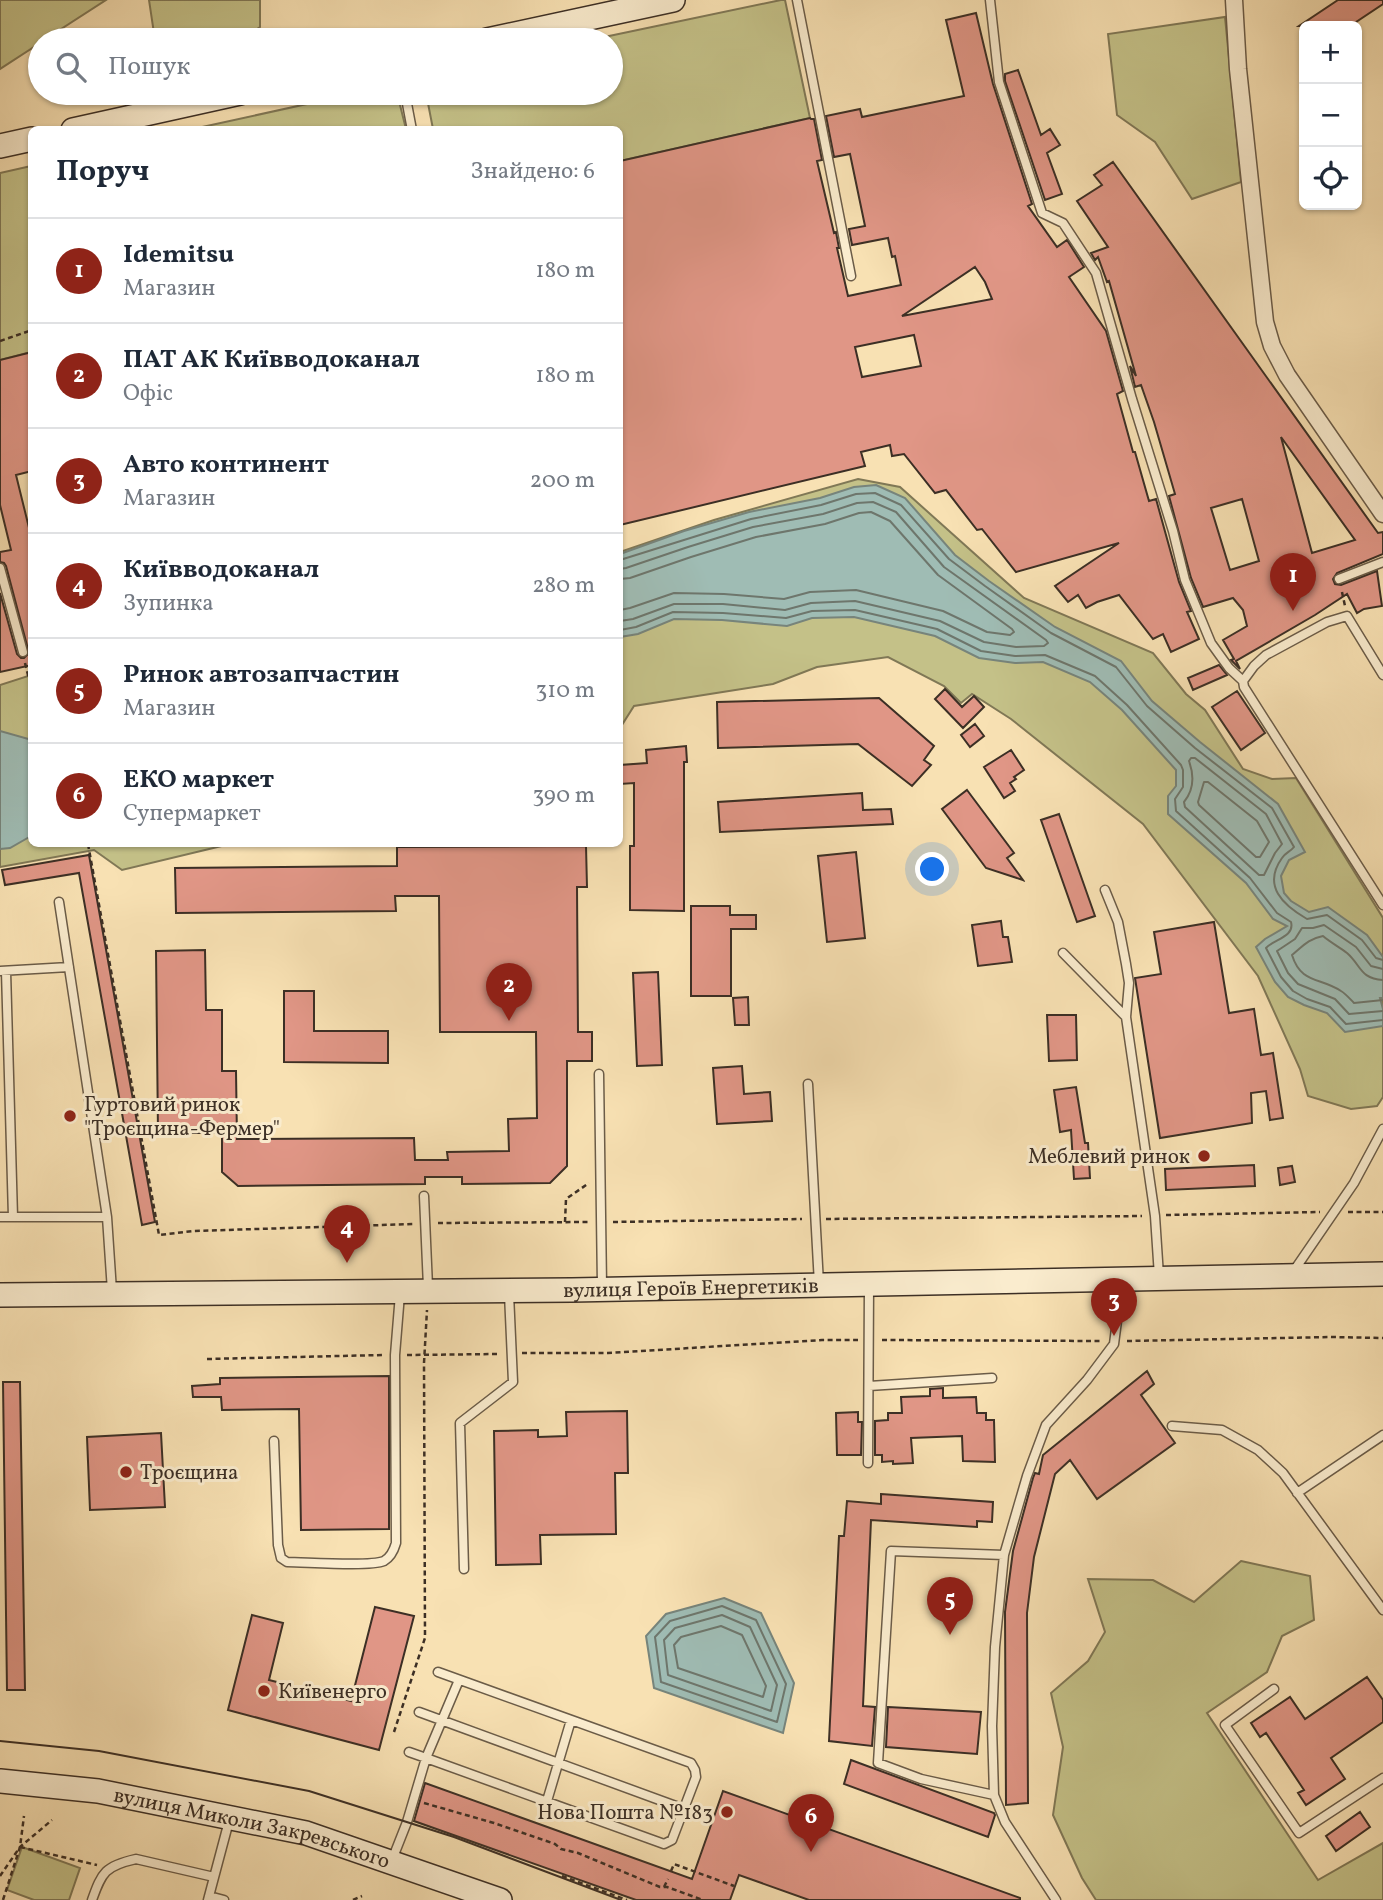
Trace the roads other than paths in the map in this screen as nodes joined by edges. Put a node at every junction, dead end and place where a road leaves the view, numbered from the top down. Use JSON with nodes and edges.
{"nodes":[{"id":1,"x":673,"y":0,"type":"edge"},
{"id":2,"x":797,"y":0,"type":"edge"},
{"id":3,"x":990,"y":0,"type":"edge"},
{"id":4,"x":1234,"y":0,"type":"edge"},
{"id":5,"x":543,"y":28,"type":"edge"},
{"id":6,"x":186,"y":105,"type":"edge"},
{"id":7,"x":407,"y":105,"type":"edge"},
{"id":8,"x":91,"y":126,"type":"edge"},
{"id":9,"x":411,"y":126,"type":"edge"},
{"id":10,"x":28,"y":140,"type":"edge"},
{"id":11,"x":0,"y":146,"type":"edge"},
{"id":12,"x":851,"y":276,"type":"dead end"},
{"id":13,"x":1383,"y":514,"type":"edge"},
{"id":14,"x":1383,"y":562,"type":"edge"},
{"id":15,"x":0,"y":568,"type":"edge"},
{"id":16,"x":1339,"y":579,"type":"road end"},
{"id":17,"x":23,"y":652,"type":"road end"},
{"id":18,"x":1383,"y":675,"type":"edge"},
{"id":19,"x":1243,"y":681,"type":"junction"},
{"id":20,"x":1105,"y":890,"type":"dead end"},
{"id":21,"x":59,"y":902,"type":"dead end"},
{"id":22,"x":1383,"y":905,"type":"edge"},
{"id":23,"x":1063,"y":953,"type":"dead end"},
{"id":24,"x":69,"y":967,"type":"junction"},
{"id":25,"x":3,"y":971,"type":"edge"},
{"id":26,"x":1126,"y":1017,"type":"junction"},
{"id":27,"x":599,"y":1074,"type":"dead end"},
{"id":28,"x":808,"y":1084,"type":"dead end"},
{"id":29,"x":1383,"y":1129,"type":"edge"},
{"id":30,"x":424,"y":1196,"type":"dead end"},
{"id":31,"x":0,"y":1217,"type":"edge"},
{"id":32,"x":13,"y":1217,"type":"junction"},
{"id":33,"x":107,"y":1217,"type":"junction"},
{"id":34,"x":1291,"y":1274,"type":"junction"},
{"id":35,"x":1383,"y":1274,"type":"edge"},
{"id":36,"x":1122,"y":1279,"type":"junction"},
{"id":37,"x":1159,"y":1279,"type":"junction"},
{"id":38,"x":869,"y":1283,"type":"junction"},
{"id":39,"x":819,"y":1284,"type":"junction"},
{"id":40,"x":602,"y":1289,"type":"junction"},
{"id":41,"x":428,"y":1290,"type":"junction"},
{"id":42,"x":509,"y":1290,"type":"junction"},
{"id":43,"x":400,"y":1291,"type":"junction"},
{"id":44,"x":112,"y":1294,"type":"junction"},
{"id":45,"x":0,"y":1295,"type":"edge"},
{"id":46,"x":992,"y":1378,"type":"dead end"},
{"id":47,"x":869,"y":1386,"type":"junction"},
{"id":48,"x":1172,"y":1426,"type":"dead end"},
{"id":49,"x":1383,"y":1435,"type":"edge"},
{"id":50,"x":274,"y":1441,"type":"dead end"},
{"id":51,"x":868,"y":1463,"type":"dead end"},
{"id":52,"x":1297,"y":1493,"type":"junction"},
{"id":53,"x":1004,"y":1555,"type":"junction"},
{"id":54,"x":464,"y":1569,"type":"dead end"},
{"id":55,"x":1383,"y":1609,"type":"edge"},
{"id":56,"x":438,"y":1672,"type":"dead end"},
{"id":57,"x":459,"y":1680,"type":"junction"},
{"id":58,"x":1274,"y":1689,"type":"dead end"},
{"id":59,"x":419,"y":1712,"type":"dead end"},
{"id":60,"x":442,"y":1720,"type":"junction"},
{"id":61,"x":572,"y":1720,"type":"junction"},
{"id":62,"x":409,"y":1752,"type":"dead end"},
{"id":63,"x":426,"y":1758,"type":"junction"},
{"id":64,"x":559,"y":1763,"type":"junction"},
{"id":65,"x":1383,"y":1778,"type":"edge"},
{"id":66,"x":0,"y":1781,"type":"edge"},
{"id":67,"x":994,"y":1795,"type":"junction"},
{"id":68,"x":547,"y":1801,"type":"junction"},
{"id":69,"x":684,"y":1809,"type":"junction"},
{"id":70,"x":230,"y":1818,"type":"junction"},
{"id":71,"x":391,"y":1862,"type":"junction"},
{"id":72,"x":214,"y":1877,"type":"junction"},
{"id":73,"x":209,"y":1898,"type":"edge"},
{"id":74,"x":92,"y":1900,"type":"edge"},
{"id":75,"x":224,"y":1900,"type":"edge"},
{"id":76,"x":500,"y":1900,"type":"edge"},
{"id":77,"x":1056,"y":1900,"type":"edge"}],
"edges":[{"from":1,"to":5,"type":"street"},
{"from":2,"to":12,"type":"lane"},
{"from":3,"to":19,"type":"lane"},
{"from":4,"to":13,"type":"street"},
{"from":6,"to":8,"type":"street"},
{"from":7,"to":9,"type":"lane"},
{"from":10,"to":11,"type":"street"},
{"from":14,"to":16,"type":"lane"},
{"from":15,"to":17,"type":"lane"},
{"from":18,"to":19,"type":"lane"},
{"from":19,"to":22,"type":"lane"},
{"from":20,"to":26,"type":"lane"},
{"from":21,"to":24,"type":"lane"},
{"from":23,"to":26,"type":"lane"},
{"from":24,"to":25,"type":"lane"},
{"from":24,"to":33,"type":"lane"},
{"from":25,"to":32,"type":"lane"},
{"from":26,"to":37,"type":"lane"},
{"from":27,"to":40,"type":"lane"},
{"from":28,"to":39,"type":"lane"},
{"from":29,"to":34,"type":"lane"},
{"from":30,"to":41,"type":"lane"},
{"from":31,"to":32,"type":"lane"},
{"from":32,"to":33,"type":"lane"},
{"from":33,"to":44,"type":"lane"},
{"from":34,"to":35,"type":"street","name":"вулиця Героїв Енергетиків"},
{"from":34,"to":37,"type":"street","name":"вулиця Героїв Енергетиків"},
{"from":36,"to":37,"type":"street","name":"вулиця Героїв Енергетиків"},
{"from":36,"to":38,"type":"street","name":"вулиця Героїв Енергетиків"},
{"from":36,"to":53,"type":"lane"},
{"from":38,"to":39,"type":"street","name":"вулиця Героїв Енергетиків"},
{"from":38,"to":47,"type":"lane"},
{"from":39,"to":40,"type":"street","name":"вулиця Героїв Енергетиків"},
{"from":40,"to":42,"type":"street","name":"вулиця Героїв Енергетиків"},
{"from":41,"to":42,"type":"street","name":"вулиця Героїв Енергетиків"},
{"from":41,"to":43,"type":"street","name":"вулиця Героїв Енергетиків"},
{"from":42,"to":54,"type":"lane"},
{"from":43,"to":44,"type":"street","name":"вулиця Героїв Енергетиків"},
{"from":43,"to":50,"type":"lane"},
{"from":44,"to":45,"type":"street","name":"вулиця Героїв Енергетиків"},
{"from":46,"to":47,"type":"lane"},
{"from":47,"to":51,"type":"lane"},
{"from":48,"to":52,"type":"lane"},
{"from":49,"to":52,"type":"lane"},
{"from":52,"to":55,"type":"lane"},
{"from":53,"to":67,"type":"lane"},
{"from":53,"to":67,"type":"lane"},
{"from":56,"to":57,"type":"lane"},
{"from":57,"to":60,"type":"lane"},
{"from":57,"to":61,"type":"lane"},
{"from":58,"to":65,"type":"lane"},
{"from":59,"to":60,"type":"lane"},
{"from":60,"to":63,"type":"lane"},
{"from":60,"to":64,"type":"lane"},
{"from":61,"to":64,"type":"lane"},
{"from":61,"to":69,"type":"lane"},
{"from":62,"to":63,"type":"lane"},
{"from":63,"to":68,"type":"lane"},
{"from":63,"to":71,"type":"lane"},
{"from":64,"to":68,"type":"lane"},
{"from":64,"to":69,"type":"lane"},
{"from":66,"to":70,"type":"street","name":"вулиця Миколи Закревського"},
{"from":67,"to":77,"type":"lane"},
{"from":68,"to":69,"type":"lane"},
{"from":70,"to":71,"type":"street","name":"вулиця Миколи Закревського"},
{"from":70,"to":72,"type":"lane"},
{"from":71,"to":76,"type":"street","name":"вулиця Миколи Закревського"},
{"from":72,"to":73,"type":"lane"},
{"from":72,"to":74,"type":"lane"},
{"from":73,"to":75,"type":"lane"}]}
